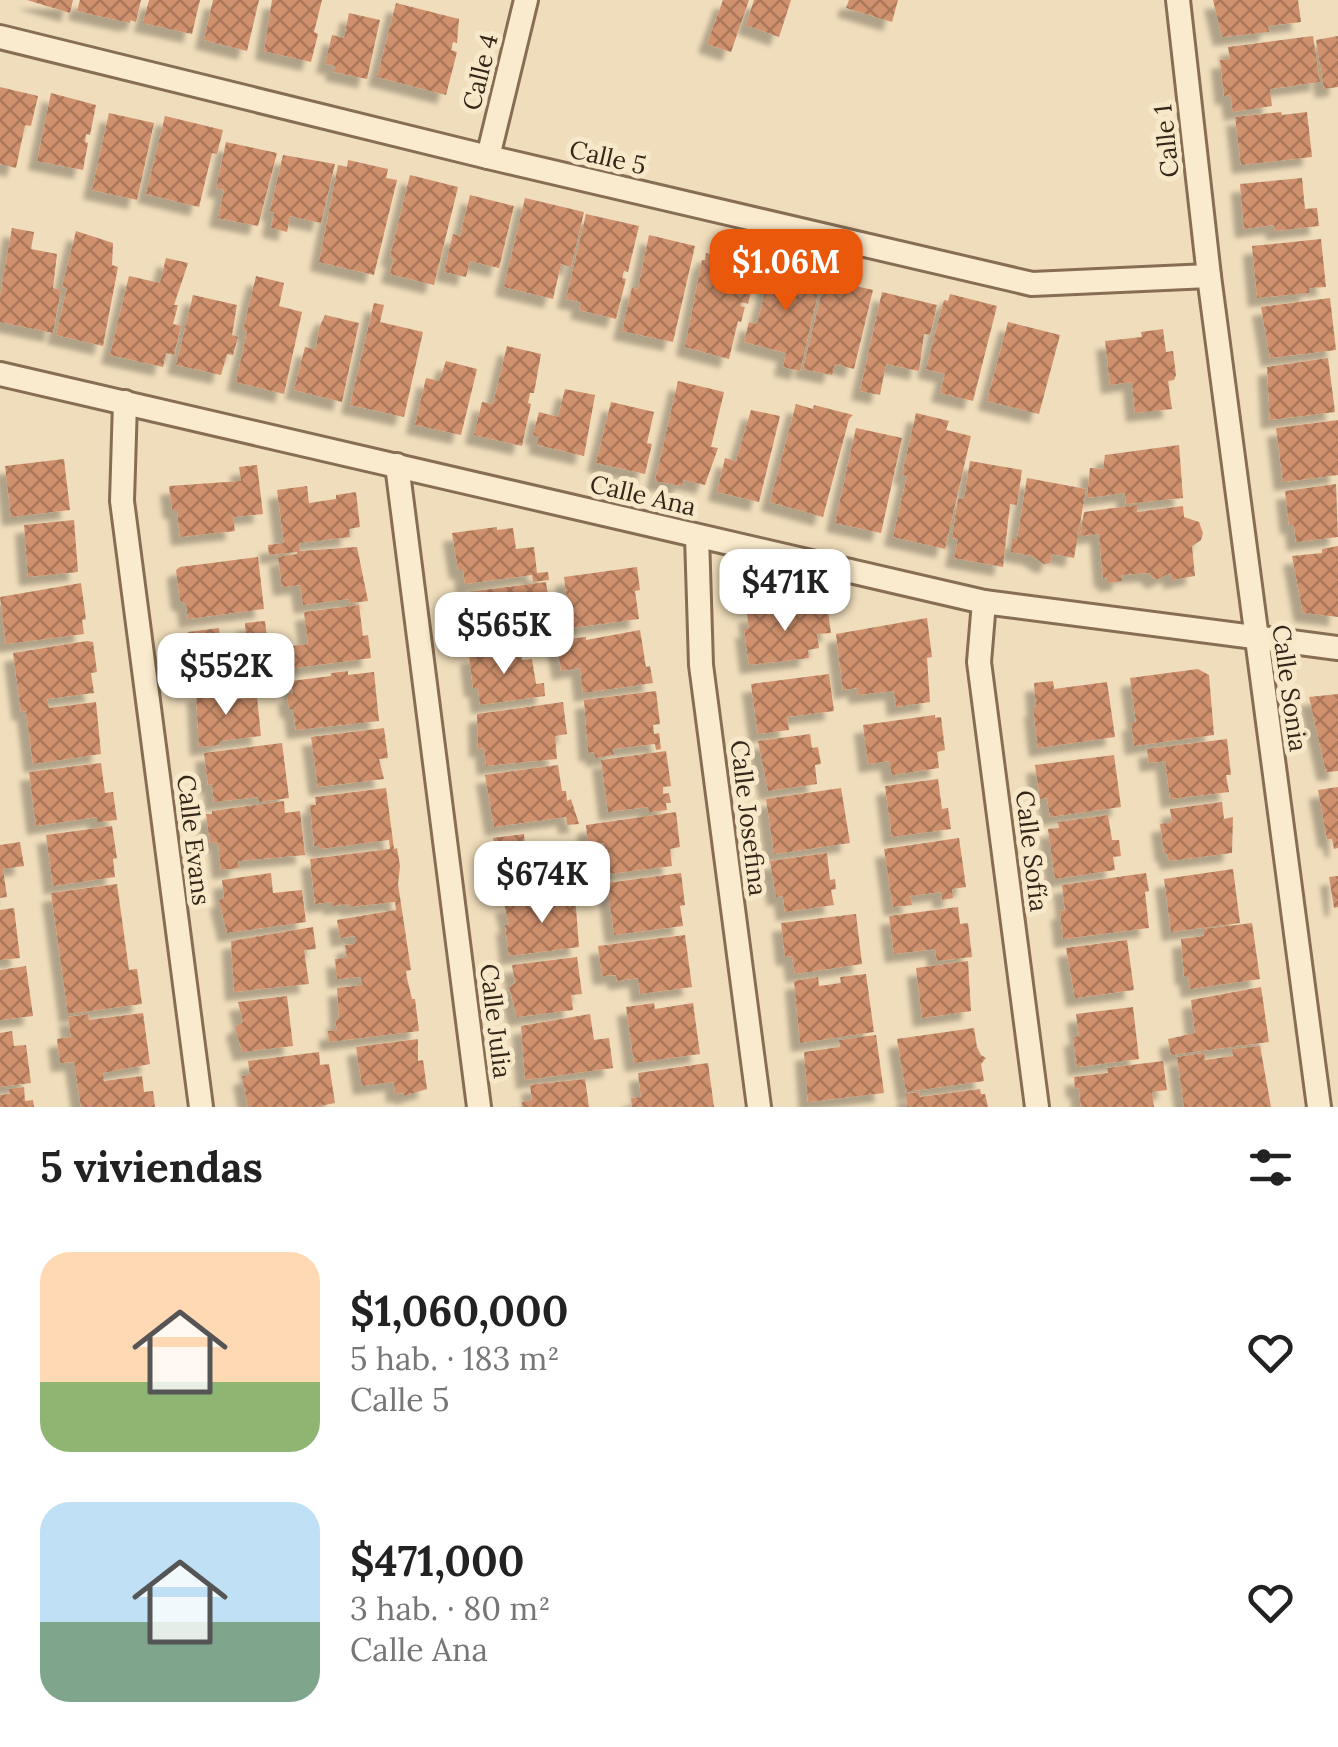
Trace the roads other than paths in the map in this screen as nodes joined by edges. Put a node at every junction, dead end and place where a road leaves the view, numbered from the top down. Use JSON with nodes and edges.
{"nodes":[{"id":1,"x":526,"y":0,"type":"edge"},
{"id":2,"x":1178,"y":0,"type":"edge"},
{"id":3,"x":0,"y":38,"type":"edge"},
{"id":4,"x":488,"y":157,"type":"junction"},
{"id":5,"x":1209,"y":276,"type":"junction"},
{"id":6,"x":0,"y":374,"type":"edge"},
{"id":7,"x":125,"y":402,"type":"junction"},
{"id":8,"x":397,"y":466,"type":"junction"},
{"id":9,"x":697,"y":536,"type":"junction"},
{"id":10,"x":984,"y":602,"type":"junction"},
{"id":11,"x":1256,"y":638,"type":"junction"},
{"id":12,"x":1338,"y":648,"type":"edge"},
{"id":13,"x":201,"y":1107,"type":"edge"},
{"id":14,"x":479,"y":1107,"type":"edge"},
{"id":15,"x":760,"y":1107,"type":"edge"},
{"id":16,"x":1038,"y":1107,"type":"edge"},
{"id":17,"x":1319,"y":1107,"type":"edge"}],
"edges":[{"from":1,"to":4,"type":"street","name":"Calle 4"},
{"from":2,"to":5,"type":"street","name":"Calle 1"},
{"from":3,"to":4,"type":"street","name":"Calle 5"},
{"from":4,"to":5,"type":"street","name":"Calle 5"},
{"from":5,"to":11,"type":"street","name":"Calle Sonia"},
{"from":6,"to":7,"type":"street","name":"Calle Ana"},
{"from":7,"to":8,"type":"street","name":"Calle Ana"},
{"from":7,"to":13,"type":"street","name":"Calle Evans"},
{"from":8,"to":9,"type":"street","name":"Calle Ana"},
{"from":8,"to":14,"type":"street","name":"Calle Julia"},
{"from":9,"to":10,"type":"street","name":"Calle Ana"},
{"from":9,"to":15,"type":"street","name":"Calle Josefina"},
{"from":10,"to":11,"type":"street","name":"Calle Ana"},
{"from":10,"to":16,"type":"street","name":"Calle Sofía"},
{"from":11,"to":12,"type":"street","name":"Calle Ana"},
{"from":11,"to":17,"type":"street","name":"Calle Sonia"}]}
